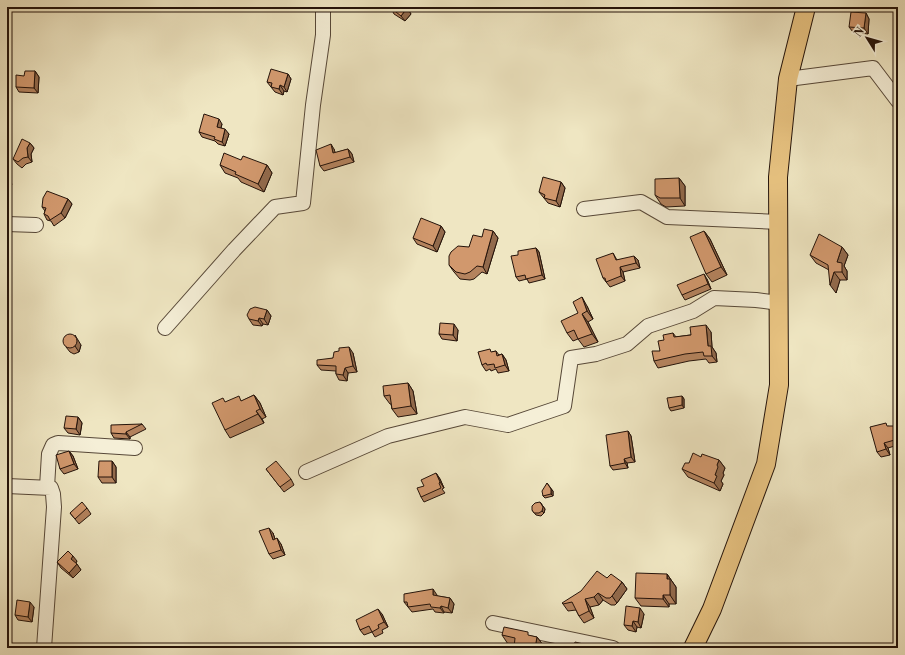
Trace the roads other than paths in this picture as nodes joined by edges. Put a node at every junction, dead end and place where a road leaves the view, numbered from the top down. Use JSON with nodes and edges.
{"nodes":[{"id":1,"x":323,"y":7,"type":"edge"},
{"id":2,"x":806,"y":7,"type":"edge"},
{"id":3,"x":788,"y":79,"type":"junction"},
{"id":4,"x":898,"y":101,"type":"edge"},
{"id":5,"x":584,"y":209,"type":"dead end"},
{"id":6,"x":778,"y":222,"type":"junction"},
{"id":7,"x":7,"y":224,"type":"edge"},
{"id":8,"x":36,"y":225,"type":"dead end"},
{"id":9,"x":779,"y":303,"type":"junction"},
{"id":10,"x":165,"y":328,"type":"dead end"},
{"id":11,"x":134,"y":448,"type":"dead end"},
{"id":12,"x":306,"y":472,"type":"dead end"},
{"id":13,"x":7,"y":486,"type":"edge"},
{"id":14,"x":47,"y":487,"type":"junction"},
{"id":15,"x":493,"y":623,"type":"dead end"},
{"id":16,"x":44,"y":648,"type":"edge"},
{"id":17,"x":613,"y":648,"type":"edge"},
{"id":18,"x":693,"y":648,"type":"edge"}],
"edges":[{"from":1,"to":10,"type":"street"},
{"from":2,"to":3,"type":"main road"},
{"from":3,"to":4,"type":"street"},
{"from":3,"to":6,"type":"main road"},
{"from":5,"to":6,"type":"street"},
{"from":6,"to":9,"type":"main road"},
{"from":7,"to":8,"type":"street"},
{"from":9,"to":12,"type":"street"},
{"from":9,"to":18,"type":"main road"},
{"from":11,"to":14,"type":"street"},
{"from":13,"to":14,"type":"street"},
{"from":14,"to":16,"type":"street"},
{"from":15,"to":17,"type":"street"}]}
